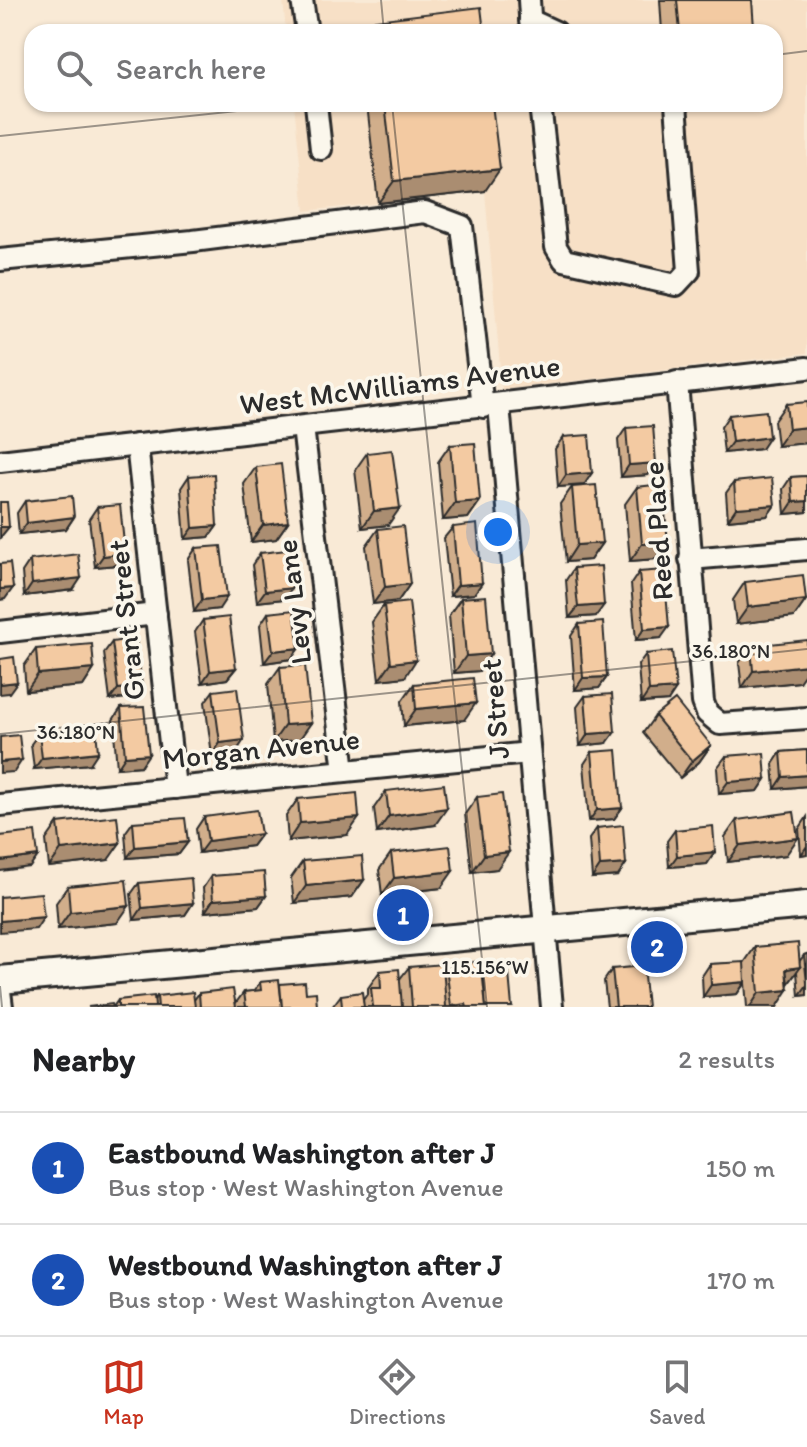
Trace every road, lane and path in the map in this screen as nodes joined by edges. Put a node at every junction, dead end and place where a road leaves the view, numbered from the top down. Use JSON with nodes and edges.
{"nodes":[{"id":1,"x":302,"y":0,"type":"edge"},
{"id":2,"x":306,"y":24,"type":"edge"},
{"id":3,"x":317,"y":112,"type":"edge"},
{"id":4,"x":541,"y":112,"type":"edge"},
{"id":5,"x":677,"y":112,"type":"edge"},
{"id":6,"x":321,"y":149,"type":"dead end"},
{"id":7,"x":0,"y":260,"type":"edge"},
{"id":8,"x":807,"y":368,"type":"edge"},
{"id":9,"x":677,"y":382,"type":"junction"},
{"id":10,"x":491,"y":406,"type":"junction"},
{"id":11,"x":303,"y":427,"type":"junction"},
{"id":12,"x":137,"y":445,"type":"junction"},
{"id":13,"x":0,"y":461,"type":"edge"},
{"id":14,"x":807,"y":549,"type":"edge"},
{"id":15,"x":690,"y":559,"type":"junction"},
{"id":16,"x":156,"y":614,"type":"junction"},
{"id":17,"x":0,"y":632,"type":"edge"},
{"id":18,"x":807,"y":718,"type":"edge"},
{"id":19,"x":529,"y":753,"type":"junction"},
{"id":20,"x":344,"y":771,"type":"junction"},
{"id":21,"x":175,"y":788,"type":"junction"},
{"id":22,"x":0,"y":805,"type":"edge"},
{"id":23,"x":807,"y":905,"type":"edge"},
{"id":24,"x":545,"y":930,"type":"junction"},
{"id":25,"x":0,"y":980,"type":"edge"},
{"id":26,"x":0,"y":991,"type":"edge"},
{"id":27,"x":2,"y":1007,"type":"edge"},
{"id":28,"x":552,"y":1007,"type":"edge"}],
"edges":[{"from":1,"to":2,"type":"street"},
{"from":3,"to":6,"type":"street"},
{"from":4,"to":5,"type":"street"},
{"from":7,"to":10,"type":"street","name":"J Street"},
{"from":8,"to":9,"type":"street","name":"West McWilliams Avenue"},
{"from":9,"to":10,"type":"street","name":"West McWilliams Avenue"},
{"from":9,"to":15,"type":"street","name":"Reed Place"},
{"from":10,"to":11,"type":"street","name":"West McWilliams Avenue"},
{"from":10,"to":19,"type":"street","name":"J Street"},
{"from":11,"to":12,"type":"street","name":"West McWilliams Avenue"},
{"from":11,"to":20,"type":"street","name":"Levy Lane"},
{"from":12,"to":13,"type":"street","name":"West McWilliams Avenue"},
{"from":12,"to":16,"type":"street","name":"Grant Street"},
{"from":14,"to":15,"type":"street"},
{"from":15,"to":18,"type":"street","name":"Reed Place"},
{"from":16,"to":17,"type":"street"},
{"from":16,"to":21,"type":"street","name":"Grant Street"},
{"from":19,"to":20,"type":"street","name":"Morgan Avenue"},
{"from":19,"to":24,"type":"street","name":"J Street"},
{"from":20,"to":21,"type":"street","name":"Morgan Avenue"},
{"from":21,"to":22,"type":"street","name":"Morgan Avenue"},
{"from":23,"to":24,"type":"main road"},
{"from":24,"to":25,"type":"main road"},
{"from":24,"to":28,"type":"street","name":"J Street"},
{"from":26,"to":27,"type":"street"}]}
